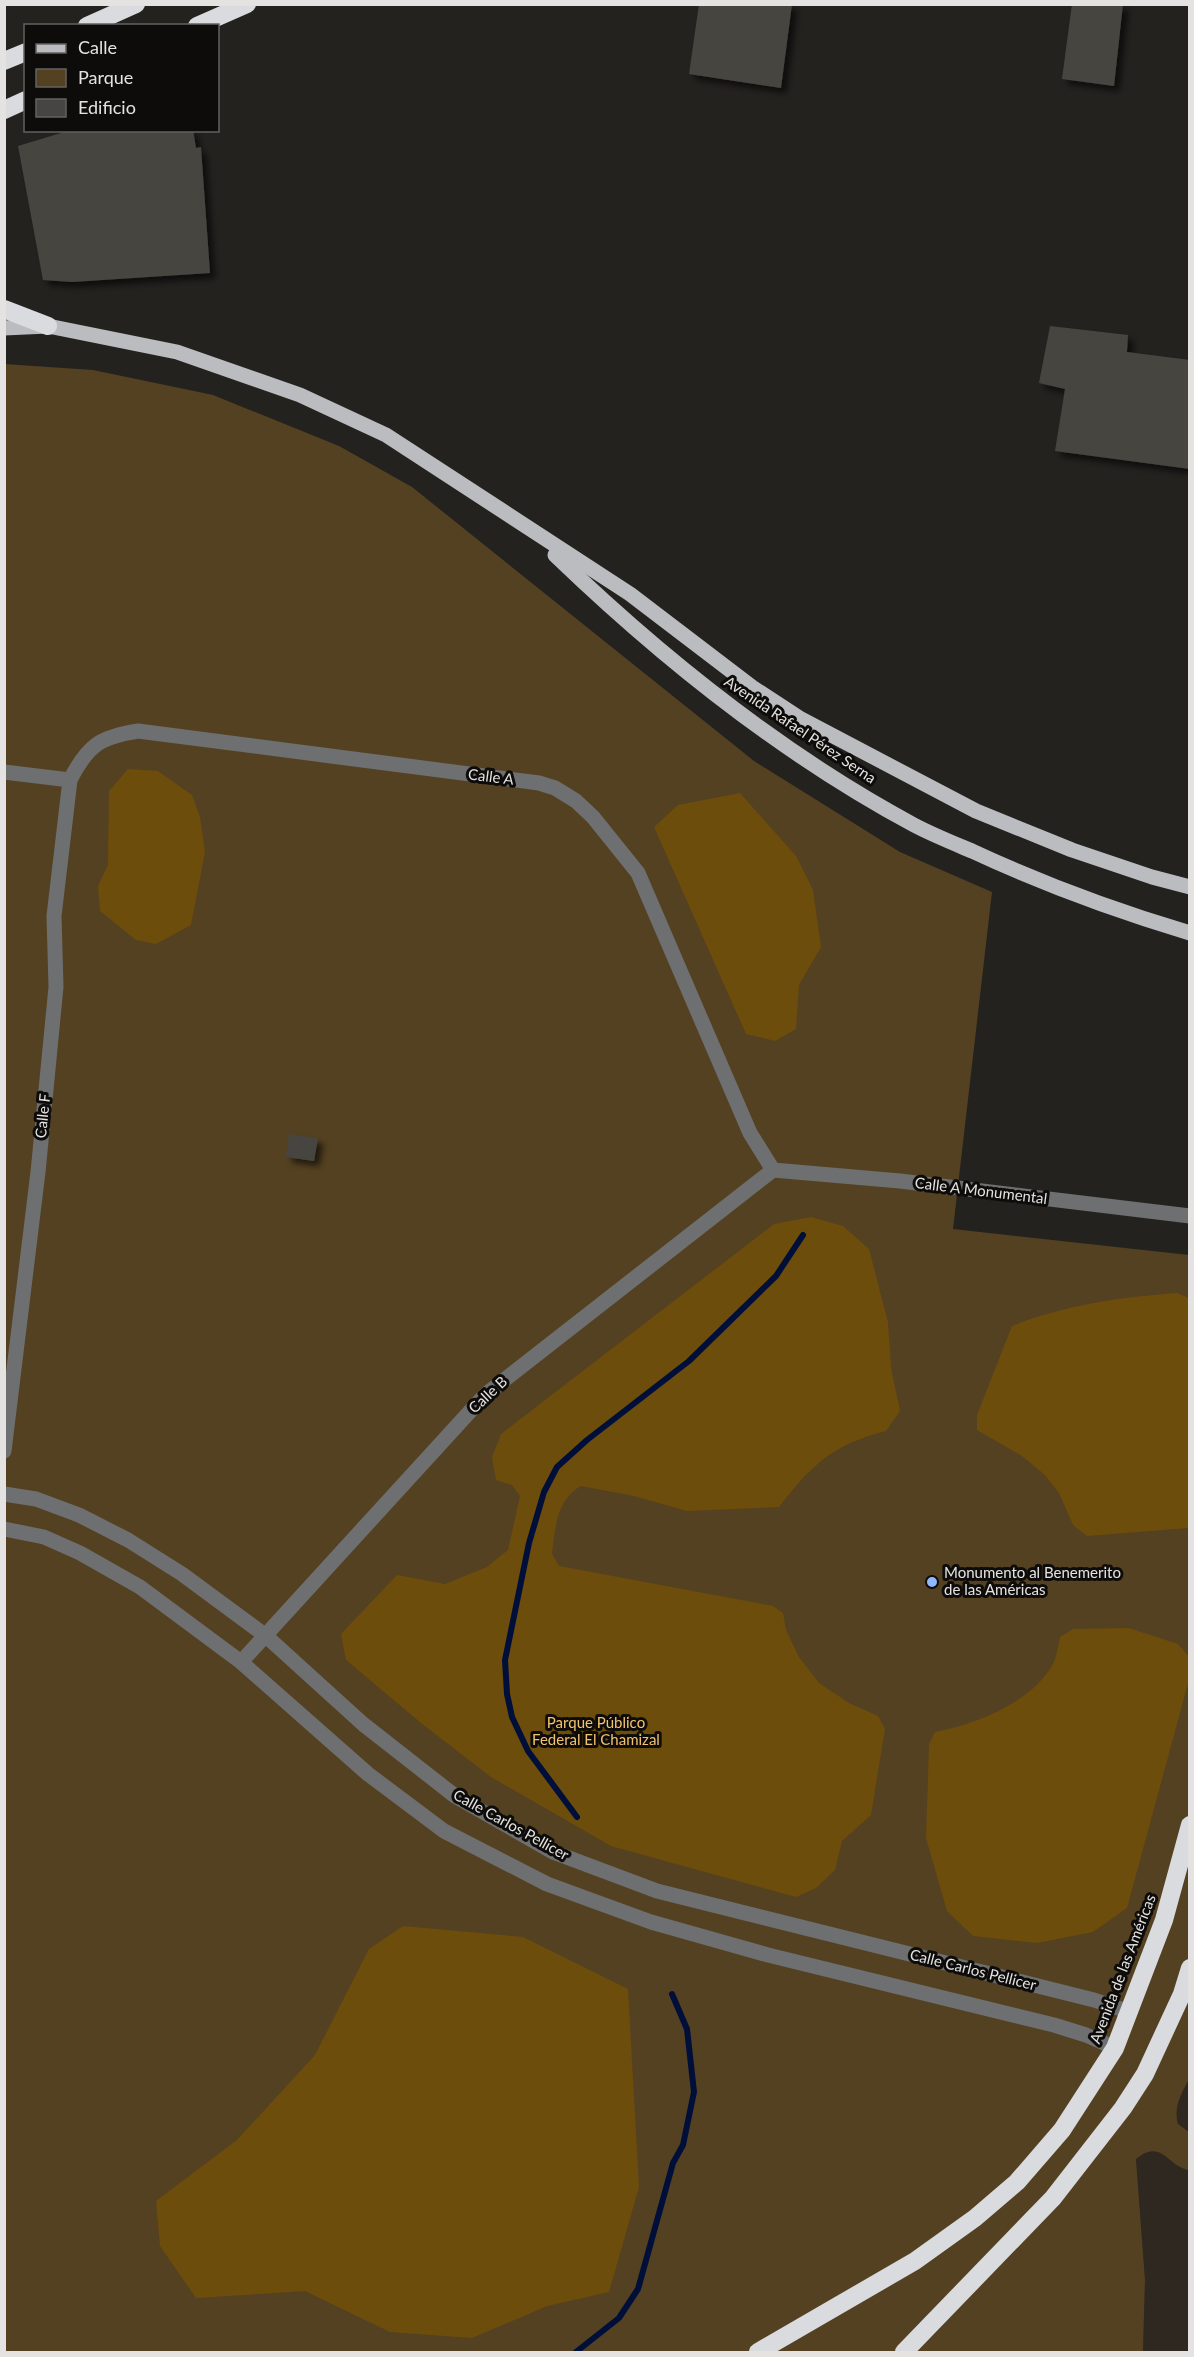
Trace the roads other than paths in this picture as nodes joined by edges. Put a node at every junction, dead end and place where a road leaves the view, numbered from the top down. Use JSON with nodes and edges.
{"nodes":[{"id":1,"x":136,"y":4,"type":"edge"},
{"id":2,"x":247,"y":4,"type":"edge"},
{"id":3,"x":91,"y":24,"type":"edge"},
{"id":4,"x":202,"y":24,"type":"edge"},
{"id":5,"x":24,"y":53,"type":"edge"},
{"id":6,"x":4,"y":61,"type":"edge"},
{"id":7,"x":24,"y":101,"type":"edge"},
{"id":8,"x":4,"y":110,"type":"edge"},
{"id":9,"x":4,"y":309,"type":"edge"},
{"id":10,"x":4,"y":317,"type":"edge"},
{"id":11,"x":48,"y":326,"type":"junction"},
{"id":12,"x":4,"y":328,"type":"edge"},
{"id":13,"x":532,"y":532,"type":"junction"},
{"id":14,"x":4,"y":772,"type":"edge"},
{"id":15,"x":70,"y":780,"type":"junction"},
{"id":16,"x":1190,"y":887,"type":"edge"},
{"id":17,"x":1190,"y":933,"type":"edge"},
{"id":18,"x":773,"y":1170,"type":"junction"},
{"id":19,"x":1190,"y":1216,"type":"edge"},
{"id":20,"x":4,"y":1451,"type":"edge"},
{"id":21,"x":4,"y":1494,"type":"edge"},
{"id":22,"x":4,"y":1529,"type":"edge"},
{"id":23,"x":266,"y":1636,"type":"junction"},
{"id":24,"x":241,"y":1662,"type":"junction"},
{"id":25,"x":1190,"y":1825,"type":"edge"},
{"id":26,"x":1190,"y":1968,"type":"edge"},
{"id":27,"x":1130,"y":2012,"type":"junction"},
{"id":28,"x":1115,"y":2048,"type":"junction"},
{"id":29,"x":758,"y":2352,"type":"edge"},
{"id":30,"x":904,"y":2352,"type":"edge"}],
"edges":[{"from":1,"to":3,"type":"highway"},
{"from":2,"to":4,"type":"highway"},
{"from":5,"to":6,"type":"highway"},
{"from":7,"to":8,"type":"highway"},
{"from":9,"to":11,"type":"highway"},
{"from":10,"to":11,"type":"highway"},
{"from":11,"to":12,"type":"main road","name":"Avenida Rafael Pérez Serna"},
{"from":11,"to":13,"type":"main road","name":"Avenida Rafael Pérez Serna"},
{"from":13,"to":16,"type":"main road","name":"Avenida Rafael Pérez Serna"},
{"from":13,"to":17,"type":"main road","name":"Avenida Rafael Pérez Serna"},
{"from":14,"to":15,"type":"street"},
{"from":15,"to":18,"type":"street","name":"Calle A"},
{"from":15,"to":20,"type":"street","name":"Calle F"},
{"from":18,"to":19,"type":"street","name":"Calle A Monumental"},
{"from":18,"to":23,"type":"street","name":"Calle B"},
{"from":21,"to":23,"type":"street","name":"Calle Carlos Pellicer"},
{"from":22,"to":24,"type":"street"},
{"from":23,"to":24,"type":"street","name":"Calle B"},
{"from":23,"to":27,"type":"street","name":"Calle Carlos Pellicer"},
{"from":24,"to":28,"type":"street"},
{"from":25,"to":27,"type":"highway","name":"Avenida de las Américas"},
{"from":26,"to":30,"type":"highway"},
{"from":27,"to":28,"type":"highway","name":"Avenida de las Américas"},
{"from":28,"to":29,"type":"highway","name":"Avenida de las Américas"}]}
